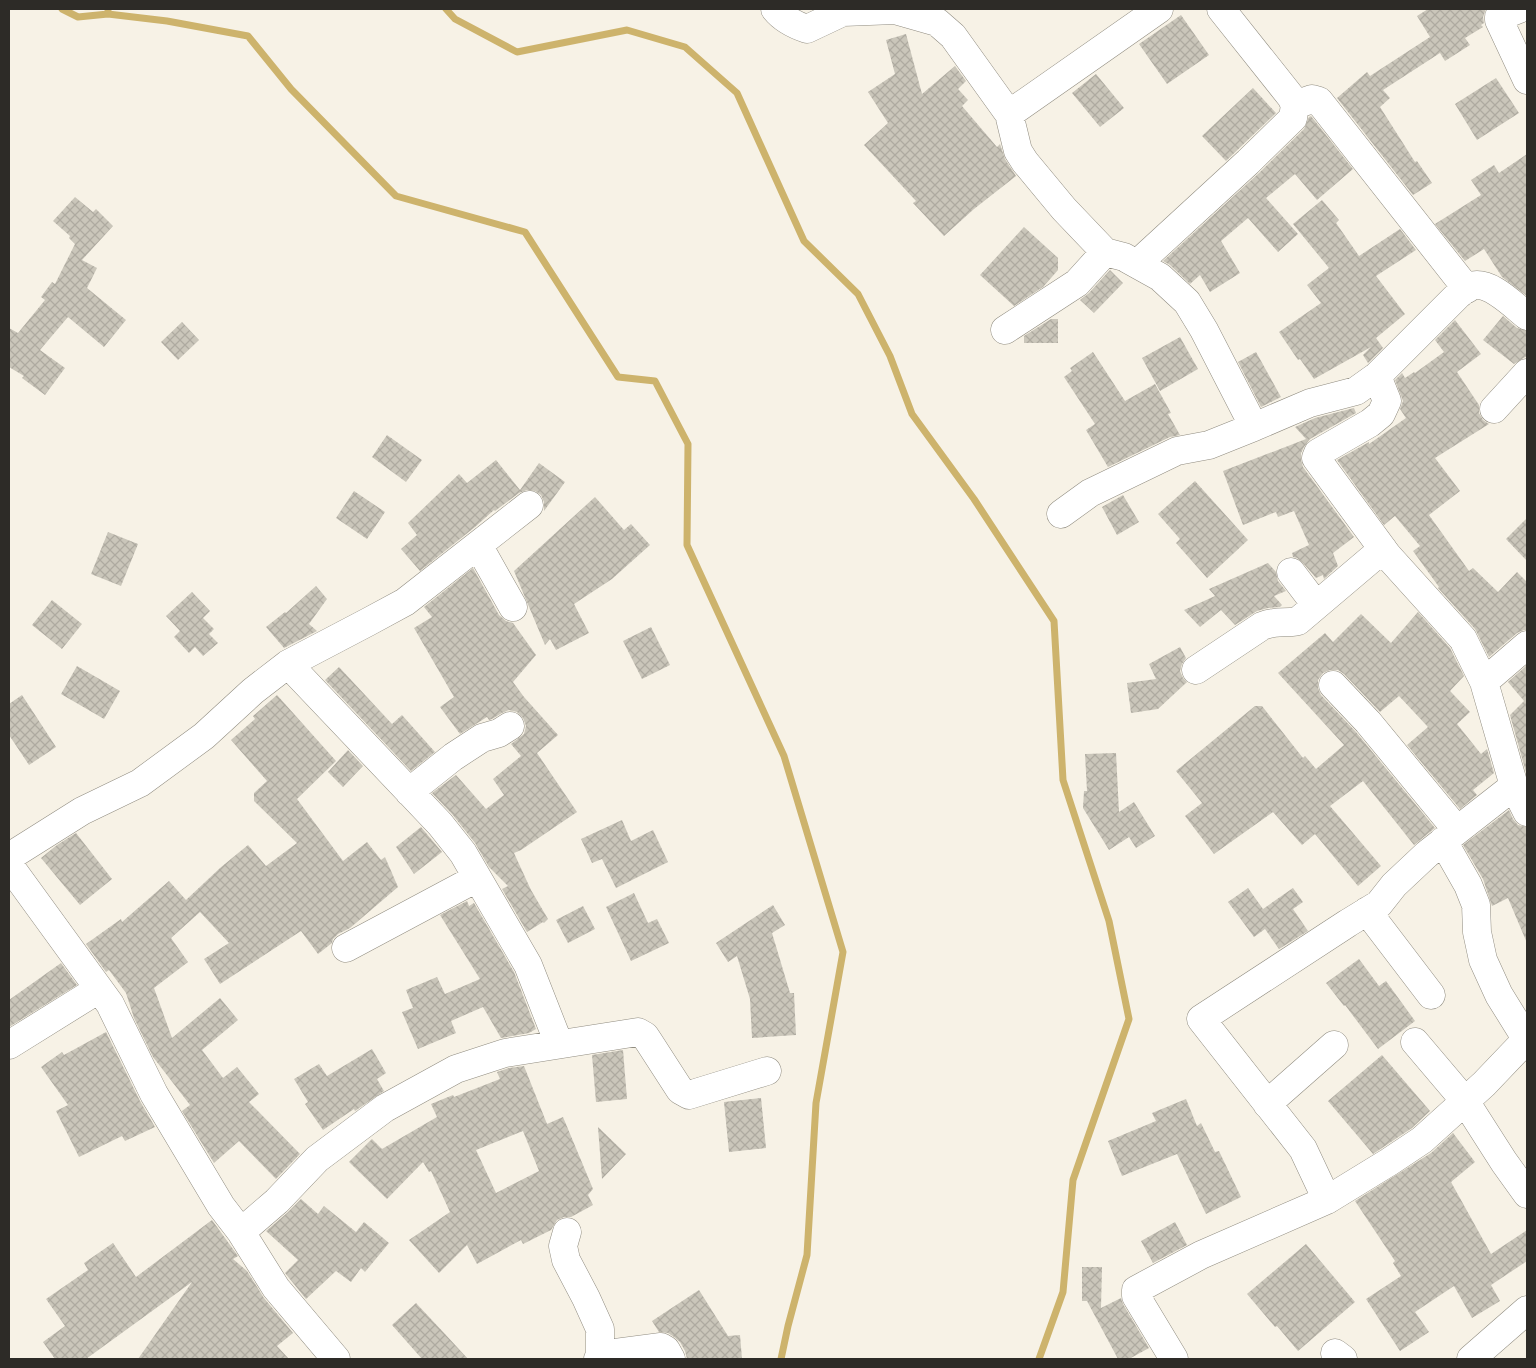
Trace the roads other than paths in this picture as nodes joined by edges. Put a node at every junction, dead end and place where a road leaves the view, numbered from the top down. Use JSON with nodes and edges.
{"nodes":[{"id":1,"x":775,"y":9,"type":"edge"},
{"id":2,"x":1159,"y":9,"type":"edge"},
{"id":3,"x":1221,"y":9,"type":"edge"},
{"id":4,"x":1519,"y":9,"type":"edge"},
{"id":5,"x":1527,"y":80,"type":"edge"},
{"id":6,"x":1295,"y":105,"type":"junction"},
{"id":7,"x":1009,"y":114,"type":"junction"},
{"id":8,"x":1105,"y":252,"type":"junction"},
{"id":9,"x":1137,"y":264,"type":"junction"},
{"id":10,"x":1467,"y":289,"type":"junction"},
{"id":11,"x":1527,"y":316,"type":"edge"},
{"id":12,"x":1005,"y":330,"type":"dead end"},
{"id":13,"x":1527,"y":373,"type":"edge"},
{"id":14,"x":1377,"y":376,"type":"junction"},
{"id":15,"x":1494,"y":409,"type":"dead end"},
{"id":16,"x":1254,"y":427,"type":"junction"},
{"id":17,"x":529,"y":505,"type":"dead end"},
{"id":18,"x":1061,"y":514,"type":"dead end"},
{"id":19,"x":478,"y":545,"type":"junction"},
{"id":20,"x":1383,"y":549,"type":"junction"},
{"id":21,"x":1291,"y":572,"type":"dead end"},
{"id":22,"x":1316,"y":605,"type":"junction"},
{"id":23,"x":514,"y":607,"type":"dead end"},
{"id":24,"x":1527,"y":645,"type":"edge"},
{"id":25,"x":288,"y":664,"type":"junction"},
{"id":26,"x":1196,"y":670,"type":"dead end"},
{"id":27,"x":1484,"y":682,"type":"junction"},
{"id":28,"x":1333,"y":685,"type":"dead end"},
{"id":29,"x":510,"y":726,"type":"dead end"},
{"id":30,"x":1514,"y":786,"type":"junction"},
{"id":31,"x":409,"y":792,"type":"junction"},
{"id":32,"x":1527,"y":812,"type":"edge"},
{"id":33,"x":1450,"y":836,"type":"junction"},
{"id":34,"x":9,"y":857,"type":"edge"},
{"id":35,"x":9,"y":865,"type":"edge"},
{"id":36,"x":477,"y":878,"type":"junction"},
{"id":37,"x":1367,"y":911,"type":"junction"},
{"id":38,"x":346,"y":948,"type":"dead end"},
{"id":39,"x":1431,"y":995,"type":"dead end"},
{"id":40,"x":104,"y":996,"type":"junction"},
{"id":41,"x":1527,"y":1040,"type":"edge"},
{"id":42,"x":1416,"y":1042,"type":"dead end"},
{"id":43,"x":559,"y":1044,"type":"junction"},
{"id":44,"x":1334,"y":1045,"type":"dead end"},
{"id":45,"x":9,"y":1046,"type":"edge"},
{"id":46,"x":767,"y":1071,"type":"dead end"},
{"id":47,"x":1465,"y":1101,"type":"junction"},
{"id":48,"x":1267,"y":1104,"type":"junction"},
{"id":49,"x":1527,"y":1194,"type":"edge"},
{"id":50,"x":1327,"y":1200,"type":"junction"},
{"id":51,"x":241,"y":1232,"type":"junction"},
{"id":52,"x":567,"y":1232,"type":"dead end"},
{"id":53,"x":1527,"y":1310,"type":"edge"},
{"id":54,"x":599,"y":1357,"type":"edge"},
{"id":55,"x":336,"y":1359,"type":"edge"},
{"id":56,"x":671,"y":1359,"type":"edge"},
{"id":57,"x":1174,"y":1359,"type":"edge"},
{"id":58,"x":1471,"y":1359,"type":"edge"}],
"edges":[{"from":1,"to":7,"type":"street"},
{"from":2,"to":7,"type":"street"},
{"from":3,"to":6,"type":"street"},
{"from":4,"to":5,"type":"street"},
{"from":6,"to":9,"type":"street"},
{"from":6,"to":10,"type":"street"},
{"from":7,"to":8,"type":"street"},
{"from":8,"to":9,"type":"street"},
{"from":8,"to":12,"type":"street"},
{"from":9,"to":16,"type":"street"},
{"from":10,"to":11,"type":"street"},
{"from":10,"to":14,"type":"street"},
{"from":13,"to":15,"type":"street"},
{"from":14,"to":16,"type":"street"},
{"from":14,"to":20,"type":"street"},
{"from":16,"to":18,"type":"street"},
{"from":17,"to":19,"type":"street"},
{"from":19,"to":23,"type":"street"},
{"from":19,"to":25,"type":"street"},
{"from":20,"to":22,"type":"street"},
{"from":20,"to":27,"type":"street"},
{"from":21,"to":22,"type":"street"},
{"from":22,"to":26,"type":"street"},
{"from":24,"to":27,"type":"street"},
{"from":25,"to":31,"type":"street"},
{"from":25,"to":34,"type":"street"},
{"from":27,"to":30,"type":"street"},
{"from":28,"to":33,"type":"street"},
{"from":29,"to":31,"type":"street"},
{"from":30,"to":32,"type":"street"},
{"from":30,"to":33,"type":"street"},
{"from":31,"to":36,"type":"street"},
{"from":33,"to":37,"type":"street"},
{"from":33,"to":41,"type":"street"},
{"from":35,"to":40,"type":"street"},
{"from":36,"to":38,"type":"street"},
{"from":36,"to":43,"type":"street"},
{"from":37,"to":39,"type":"street"},
{"from":37,"to":48,"type":"street"},
{"from":40,"to":45,"type":"street"},
{"from":40,"to":51,"type":"street"},
{"from":41,"to":47,"type":"street"},
{"from":42,"to":47,"type":"street"},
{"from":43,"to":46,"type":"street"},
{"from":43,"to":51,"type":"street"},
{"from":44,"to":48,"type":"street"},
{"from":47,"to":49,"type":"street"},
{"from":47,"to":50,"type":"street"},
{"from":48,"to":50,"type":"street"},
{"from":50,"to":57,"type":"street"},
{"from":51,"to":55,"type":"street"},
{"from":52,"to":54,"type":"street"},
{"from":53,"to":58,"type":"street"},
{"from":54,"to":56,"type":"street"}]}
